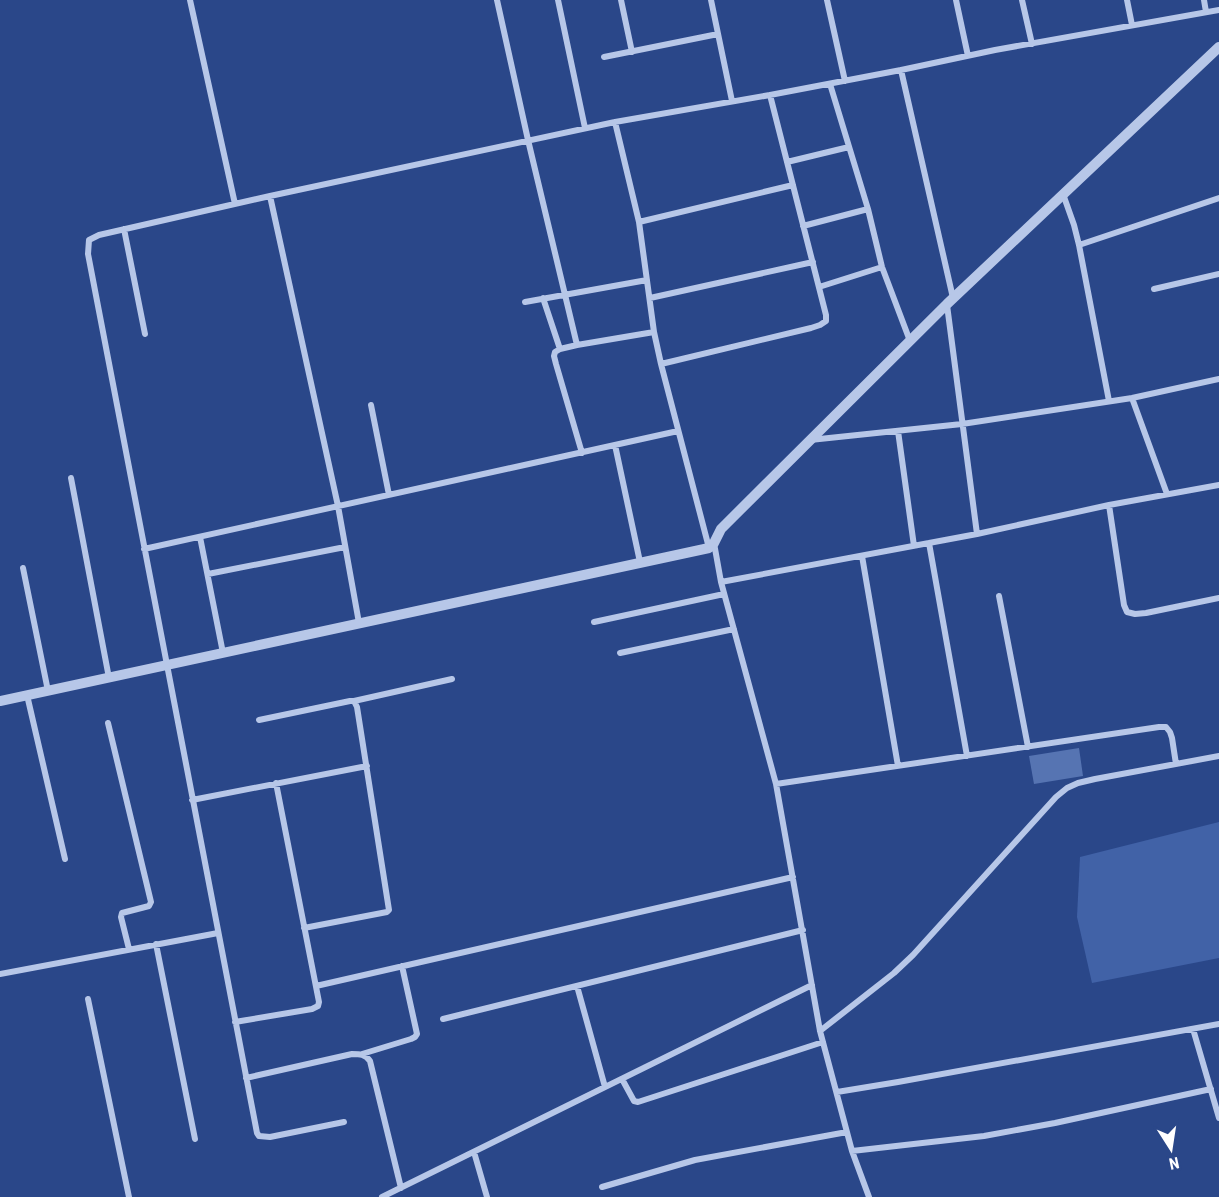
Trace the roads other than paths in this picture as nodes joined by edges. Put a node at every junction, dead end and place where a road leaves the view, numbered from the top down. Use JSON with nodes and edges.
{"nodes":[{"id":1,"x":190,"y":0,"type":"edge"},
{"id":2,"x":497,"y":0,"type":"edge"},
{"id":3,"x":558,"y":0,"type":"edge"},
{"id":4,"x":621,"y":0,"type":"edge"},
{"id":5,"x":711,"y":0,"type":"edge"},
{"id":6,"x":826,"y":0,"type":"edge"},
{"id":7,"x":956,"y":0,"type":"edge"},
{"id":8,"x":1022,"y":0,"type":"edge"},
{"id":9,"x":1127,"y":0,"type":"edge"},
{"id":10,"x":1204,"y":0,"type":"edge"},
{"id":11,"x":1219,"y":10,"type":"edge"},
{"id":12,"x":1206,"y":12,"type":"junction"},
{"id":13,"x":1132,"y":25,"type":"junction"},
{"id":14,"x":718,"y":34,"type":"junction"},
{"id":15,"x":1032,"y":44,"type":"junction"},
{"id":16,"x":1219,"y":47,"type":"edge"},
{"id":17,"x":632,"y":52,"type":"junction"},
{"id":18,"x":968,"y":56,"type":"junction"},
{"id":19,"x":604,"y":57,"type":"dead end"},
{"id":20,"x":901,"y":70,"type":"junction"},
{"id":21,"x":845,"y":81,"type":"junction"},
{"id":22,"x":830,"y":84,"type":"junction"},
{"id":23,"x":770,"y":95,"type":"junction"},
{"id":24,"x":732,"y":101,"type":"junction"},
{"id":25,"x":615,"y":122,"type":"junction"},
{"id":26,"x":585,"y":128,"type":"junction"},
{"id":27,"x":528,"y":140,"type":"junction"},
{"id":28,"x":849,"y":147,"type":"junction"},
{"id":29,"x":787,"y":162,"type":"junction"},
{"id":30,"x":793,"y":185,"type":"junction"},
{"id":31,"x":1063,"y":194,"type":"junction"},
{"id":32,"x":270,"y":196,"type":"junction"},
{"id":33,"x":1219,"y":198,"type":"edge"},
{"id":34,"x":235,"y":204,"type":"junction"},
{"id":35,"x":868,"y":209,"type":"junction"},
{"id":36,"x":639,"y":222,"type":"junction"},
{"id":37,"x":803,"y":226,"type":"junction"},
{"id":38,"x":124,"y":229,"type":"junction"},
{"id":39,"x":1079,"y":245,"type":"junction"},
{"id":40,"x":813,"y":262,"type":"junction"},
{"id":41,"x":882,"y":267,"type":"junction"},
{"id":42,"x":1219,"y":274,"type":"edge"},
{"id":43,"x":648,"y":280,"type":"junction"},
{"id":44,"x":819,"y":287,"type":"junction"},
{"id":45,"x":1154,"y":289,"type":"dead end"},
{"id":46,"x":566,"y":294,"type":"junction"},
{"id":47,"x":543,"y":298,"type":"junction"},
{"id":48,"x":650,"y":298,"type":"junction"},
{"id":49,"x":950,"y":301,"type":"junction"},
{"id":50,"x":525,"y":302,"type":"dead end"},
{"id":51,"x":654,"y":332,"type":"junction"},
{"id":52,"x":145,"y":334,"type":"dead end"},
{"id":53,"x":910,"y":341,"type":"junction"},
{"id":54,"x":577,"y":345,"type":"junction"},
{"id":55,"x":560,"y":349,"type":"junction"},
{"id":56,"x":661,"y":364,"type":"junction"},
{"id":57,"x":1219,"y":379,"type":"edge"},
{"id":58,"x":1132,"y":398,"type":"junction"},
{"id":59,"x":1109,"y":401,"type":"junction"},
{"id":60,"x":371,"y":405,"type":"dead end"},
{"id":61,"x":962,"y":424,"type":"junction"},
{"id":62,"x":678,"y":431,"type":"junction"},
{"id":63,"x":898,"y":431,"type":"junction"},
{"id":64,"x":809,"y":440,"type":"junction"},
{"id":65,"x":615,"y":445,"type":"junction"},
{"id":66,"x":582,"y":453,"type":"junction"},
{"id":67,"x":71,"y":478,"type":"dead end"},
{"id":68,"x":1219,"y":485,"type":"edge"},
{"id":69,"x":1167,"y":494,"type":"junction"},
{"id":70,"x":388,"y":495,"type":"junction"},
{"id":71,"x":1109,"y":505,"type":"junction"},
{"id":72,"x":338,"y":506,"type":"junction"},
{"id":73,"x":977,"y":534,"type":"junction"},
{"id":74,"x":200,"y":537,"type":"junction"},
{"id":75,"x":929,"y":543,"type":"junction"},
{"id":76,"x":711,"y":546,"type":"junction"},
{"id":77,"x":914,"y":546,"type":"junction"},
{"id":78,"x":345,"y":547,"type":"junction"},
{"id":79,"x":144,"y":549,"type":"junction"},
{"id":80,"x":862,"y":556,"type":"junction"},
{"id":81,"x":640,"y":562,"type":"junction"},
{"id":82,"x":23,"y":568,"type":"dead end"},
{"id":83,"x":207,"y":574,"type":"junction"},
{"id":84,"x":721,"y":582,"type":"junction"},
{"id":85,"x":724,"y":594,"type":"junction"},
{"id":86,"x":999,"y":596,"type":"dead end"},
{"id":87,"x":1219,"y":598,"type":"edge"},
{"id":88,"x":594,"y":622,"type":"dead end"},
{"id":89,"x":359,"y":623,"type":"junction"},
{"id":90,"x":734,"y":629,"type":"junction"},
{"id":91,"x":223,"y":653,"type":"junction"},
{"id":92,"x":620,"y":653,"type":"dead end"},
{"id":93,"x":166,"y":665,"type":"junction"},
{"id":94,"x":109,"y":678,"type":"junction"},
{"id":95,"x":452,"y":679,"type":"dead end"},
{"id":96,"x":48,"y":691,"type":"junction"},
{"id":97,"x":27,"y":695,"type":"junction"},
{"id":98,"x":0,"y":701,"type":"edge"},
{"id":99,"x":354,"y":701,"type":"junction"},
{"id":100,"x":259,"y":720,"type":"dead end"},
{"id":101,"x":108,"y":723,"type":"dead end"},
{"id":102,"x":1028,"y":747,"type":"junction"},
{"id":103,"x":967,"y":756,"type":"junction"},
{"id":104,"x":1219,"y":756,"type":"edge"},
{"id":105,"x":1176,"y":764,"type":"junction"},
{"id":106,"x":367,"y":766,"type":"junction"},
{"id":107,"x":898,"y":766,"type":"junction"},
{"id":108,"x":276,"y":783,"type":"junction"},
{"id":109,"x":776,"y":784,"type":"junction"},
{"id":110,"x":192,"y":800,"type":"junction"},
{"id":111,"x":65,"y":859,"type":"dead end"},
{"id":112,"x":793,"y":877,"type":"junction"},
{"id":113,"x":304,"y":928,"type":"junction"},
{"id":114,"x":803,"y":930,"type":"junction"},
{"id":115,"x":218,"y":933,"type":"junction"},
{"id":116,"x":156,"y":944,"type":"junction"},
{"id":117,"x":129,"y":949,"type":"junction"},
{"id":118,"x":402,"y":966,"type":"junction"},
{"id":119,"x":0,"y":974,"type":"edge"},
{"id":120,"x":812,"y":985,"type":"junction"},
{"id":121,"x":316,"y":986,"type":"junction"},
{"id":122,"x":577,"y":986,"type":"junction"},
{"id":123,"x":88,"y":999,"type":"dead end"},
{"id":124,"x":443,"y":1019,"type":"dead end"},
{"id":125,"x":235,"y":1022,"type":"junction"},
{"id":126,"x":1219,"y":1024,"type":"edge"},
{"id":127,"x":1193,"y":1029,"type":"junction"},
{"id":128,"x":820,"y":1031,"type":"junction"},
{"id":129,"x":823,"y":1042,"type":"junction"},
{"id":130,"x":361,"y":1054,"type":"junction"},
{"id":131,"x":246,"y":1077,"type":"junction"},
{"id":132,"x":622,"y":1079,"type":"junction"},
{"id":133,"x":605,"y":1087,"type":"junction"},
{"id":134,"x":1211,"y":1089,"type":"junction"},
{"id":135,"x":837,"y":1092,"type":"junction"},
{"id":136,"x":1219,"y":1118,"type":"edge"},
{"id":137,"x":344,"y":1122,"type":"dead end"},
{"id":138,"x":847,"y":1132,"type":"junction"},
{"id":139,"x":195,"y":1139,"type":"dead end"},
{"id":140,"x":852,"y":1151,"type":"junction"},
{"id":141,"x":474,"y":1152,"type":"junction"},
{"id":142,"x":602,"y":1187,"type":"dead end"},
{"id":143,"x":401,"y":1188,"type":"junction"},
{"id":144,"x":129,"y":1197,"type":"edge"},
{"id":145,"x":382,"y":1197,"type":"edge"},
{"id":146,"x":487,"y":1197,"type":"edge"},
{"id":147,"x":869,"y":1197,"type":"edge"}],
"edges":[{"from":1,"to":34,"type":"street"},
{"from":2,"to":27,"type":"street"},
{"from":3,"to":26,"type":"street"},
{"from":4,"to":17,"type":"street"},
{"from":5,"to":14,"type":"street"},
{"from":6,"to":21,"type":"street"},
{"from":7,"to":18,"type":"street"},
{"from":8,"to":15,"type":"street"},
{"from":9,"to":13,"type":"street"},
{"from":10,"to":12,"type":"street"},
{"from":11,"to":12,"type":"street"},
{"from":12,"to":13,"type":"street"},
{"from":13,"to":15,"type":"street"},
{"from":14,"to":17,"type":"street"},
{"from":14,"to":24,"type":"street"},
{"from":15,"to":18,"type":"street"},
{"from":16,"to":31,"type":"street"},
{"from":17,"to":19,"type":"street"},
{"from":18,"to":20,"type":"street"},
{"from":20,"to":21,"type":"street"},
{"from":20,"to":49,"type":"street"},
{"from":21,"to":22,"type":"street"},
{"from":22,"to":23,"type":"street"},
{"from":22,"to":28,"type":"street"},
{"from":23,"to":24,"type":"street"},
{"from":23,"to":29,"type":"street"},
{"from":24,"to":25,"type":"street"},
{"from":25,"to":26,"type":"street"},
{"from":25,"to":36,"type":"street"},
{"from":26,"to":27,"type":"street"},
{"from":27,"to":32,"type":"street"},
{"from":27,"to":46,"type":"street"},
{"from":28,"to":29,"type":"street"},
{"from":28,"to":35,"type":"street"},
{"from":29,"to":30,"type":"street"},
{"from":30,"to":36,"type":"street"},
{"from":30,"to":37,"type":"street"},
{"from":31,"to":39,"type":"street"},
{"from":31,"to":49,"type":"street"},
{"from":32,"to":34,"type":"street"},
{"from":32,"to":72,"type":"street"},
{"from":33,"to":39,"type":"street"},
{"from":34,"to":38,"type":"street"},
{"from":35,"to":37,"type":"street"},
{"from":35,"to":41,"type":"street"},
{"from":36,"to":43,"type":"street"},
{"from":37,"to":40,"type":"street"},
{"from":38,"to":52,"type":"street"},
{"from":38,"to":79,"type":"street"},
{"from":39,"to":59,"type":"street"},
{"from":40,"to":44,"type":"street"},
{"from":40,"to":48,"type":"street"},
{"from":41,"to":44,"type":"street"},
{"from":41,"to":53,"type":"street"},
{"from":42,"to":45,"type":"street"},
{"from":43,"to":46,"type":"street"},
{"from":43,"to":48,"type":"street"},
{"from":44,"to":56,"type":"street"},
{"from":46,"to":47,"type":"street"},
{"from":46,"to":54,"type":"street"},
{"from":47,"to":50,"type":"street"},
{"from":47,"to":55,"type":"street"},
{"from":48,"to":51,"type":"street"},
{"from":49,"to":53,"type":"street"},
{"from":49,"to":61,"type":"street"},
{"from":51,"to":54,"type":"street"},
{"from":51,"to":56,"type":"street"},
{"from":53,"to":64,"type":"street"},
{"from":54,"to":55,"type":"street"},
{"from":55,"to":66,"type":"street"},
{"from":56,"to":62,"type":"street"},
{"from":57,"to":58,"type":"street"},
{"from":58,"to":59,"type":"street"},
{"from":58,"to":69,"type":"street"},
{"from":59,"to":61,"type":"street"},
{"from":60,"to":70,"type":"street"},
{"from":61,"to":63,"type":"street"},
{"from":61,"to":73,"type":"street"},
{"from":62,"to":65,"type":"street"},
{"from":62,"to":76,"type":"street"},
{"from":63,"to":64,"type":"street"},
{"from":63,"to":77,"type":"street"},
{"from":64,"to":76,"type":"street"},
{"from":65,"to":66,"type":"street"},
{"from":65,"to":81,"type":"street"},
{"from":66,"to":70,"type":"street"},
{"from":67,"to":94,"type":"street"},
{"from":68,"to":69,"type":"street"},
{"from":69,"to":71,"type":"street"},
{"from":70,"to":72,"type":"street"},
{"from":71,"to":73,"type":"street"},
{"from":71,"to":87,"type":"street"},
{"from":72,"to":74,"type":"street"},
{"from":72,"to":78,"type":"street"},
{"from":73,"to":75,"type":"street"},
{"from":74,"to":79,"type":"street"},
{"from":74,"to":83,"type":"street"},
{"from":75,"to":77,"type":"street"},
{"from":75,"to":103,"type":"street"},
{"from":76,"to":81,"type":"street"},
{"from":76,"to":84,"type":"street"},
{"from":77,"to":80,"type":"street"},
{"from":78,"to":83,"type":"street"},
{"from":78,"to":89,"type":"street"},
{"from":79,"to":93,"type":"street"},
{"from":80,"to":84,"type":"street"},
{"from":80,"to":107,"type":"street"},
{"from":81,"to":89,"type":"street"},
{"from":82,"to":96,"type":"street"},
{"from":83,"to":91,"type":"street"},
{"from":84,"to":85,"type":"street"},
{"from":85,"to":88,"type":"street"},
{"from":85,"to":90,"type":"street"},
{"from":86,"to":102,"type":"street"},
{"from":89,"to":91,"type":"street"},
{"from":90,"to":92,"type":"street"},
{"from":90,"to":109,"type":"street"},
{"from":91,"to":93,"type":"street"},
{"from":93,"to":94,"type":"street"},
{"from":93,"to":110,"type":"street"},
{"from":94,"to":96,"type":"street"},
{"from":95,"to":99,"type":"street"},
{"from":96,"to":97,"type":"street"},
{"from":97,"to":98,"type":"street"},
{"from":97,"to":111,"type":"street"},
{"from":99,"to":100,"type":"street"},
{"from":99,"to":106,"type":"street"},
{"from":101,"to":117,"type":"street"},
{"from":102,"to":103,"type":"street"},
{"from":102,"to":105,"type":"street"},
{"from":103,"to":107,"type":"street"},
{"from":104,"to":105,"type":"street"},
{"from":105,"to":128,"type":"street"},
{"from":106,"to":108,"type":"street"},
{"from":106,"to":113,"type":"street"},
{"from":107,"to":109,"type":"street"},
{"from":108,"to":110,"type":"street"},
{"from":108,"to":113,"type":"street"},
{"from":109,"to":112,"type":"street"},
{"from":110,"to":115,"type":"street"},
{"from":112,"to":114,"type":"street"},
{"from":112,"to":118,"type":"street"},
{"from":113,"to":121,"type":"street"},
{"from":114,"to":120,"type":"street"},
{"from":114,"to":122,"type":"street"},
{"from":115,"to":116,"type":"street"},
{"from":115,"to":125,"type":"street"},
{"from":116,"to":117,"type":"street"},
{"from":116,"to":139,"type":"street"},
{"from":117,"to":119,"type":"street"},
{"from":118,"to":121,"type":"street"},
{"from":118,"to":130,"type":"street"},
{"from":120,"to":128,"type":"street"},
{"from":120,"to":132,"type":"street"},
{"from":121,"to":125,"type":"street"},
{"from":122,"to":124,"type":"street"},
{"from":122,"to":133,"type":"street"},
{"from":123,"to":144,"type":"street"},
{"from":125,"to":131,"type":"street"},
{"from":126,"to":127,"type":"street"},
{"from":127,"to":134,"type":"street"},
{"from":127,"to":135,"type":"street"},
{"from":128,"to":129,"type":"street"},
{"from":129,"to":132,"type":"street"},
{"from":129,"to":135,"type":"street"},
{"from":130,"to":131,"type":"street"},
{"from":130,"to":143,"type":"street"},
{"from":131,"to":137,"type":"street"},
{"from":132,"to":133,"type":"street"},
{"from":133,"to":141,"type":"street"},
{"from":134,"to":136,"type":"street"},
{"from":134,"to":140,"type":"street"},
{"from":135,"to":138,"type":"street"},
{"from":138,"to":140,"type":"street"},
{"from":138,"to":142,"type":"street"},
{"from":140,"to":147,"type":"street"},
{"from":141,"to":143,"type":"street"},
{"from":141,"to":146,"type":"street"},
{"from":143,"to":145,"type":"street"}]}
